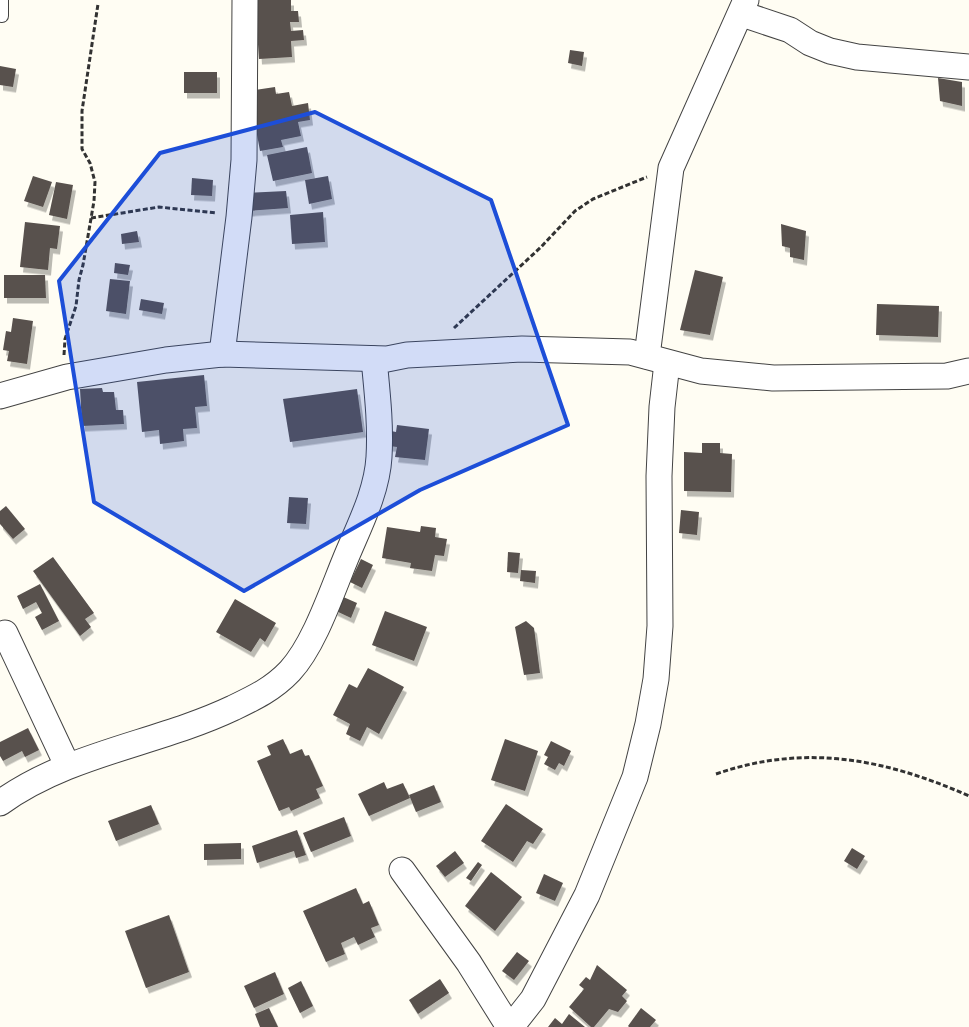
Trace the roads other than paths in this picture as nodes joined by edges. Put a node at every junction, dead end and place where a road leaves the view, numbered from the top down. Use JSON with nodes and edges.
{"nodes":[{"id":1,"x":2,"y":0,"type":"edge"},
{"id":2,"x":245,"y":0,"type":"edge"},
{"id":3,"x":744,"y":7,"type":"edge"},
{"id":4,"x":2,"y":16,"type":"dead end"},
{"id":5,"x":969,"y":67,"type":"edge"},
{"id":6,"x":222,"y":354,"type":"junction"},
{"id":7,"x":374,"y":359,"type":"junction"},
{"id":8,"x":657,"y":360,"type":"junction"},
{"id":9,"x":969,"y":371,"type":"edge"},
{"id":10,"x":0,"y":396,"type":"edge"},
{"id":11,"x":5,"y":632,"type":"dead end"},
{"id":12,"x":67,"y":765,"type":"junction"},
{"id":13,"x":0,"y":803,"type":"edge"},
{"id":14,"x":402,"y":870,"type":"dead end"},
{"id":15,"x":510,"y":1027,"type":"edge"}],
"edges":[{"from":1,"to":4,"type":"lane"},
{"from":2,"to":6,"type":"street"},
{"from":3,"to":5,"type":"street"},
{"from":3,"to":8,"type":"street"},
{"from":6,"to":7,"type":"street"},
{"from":6,"to":10,"type":"street"},
{"from":7,"to":8,"type":"street"},
{"from":7,"to":12,"type":"street"},
{"from":8,"to":9,"type":"street"},
{"from":8,"to":15,"type":"street"},
{"from":11,"to":12,"type":"street"},
{"from":12,"to":13,"type":"street"},
{"from":14,"to":15,"type":"street"}]}
